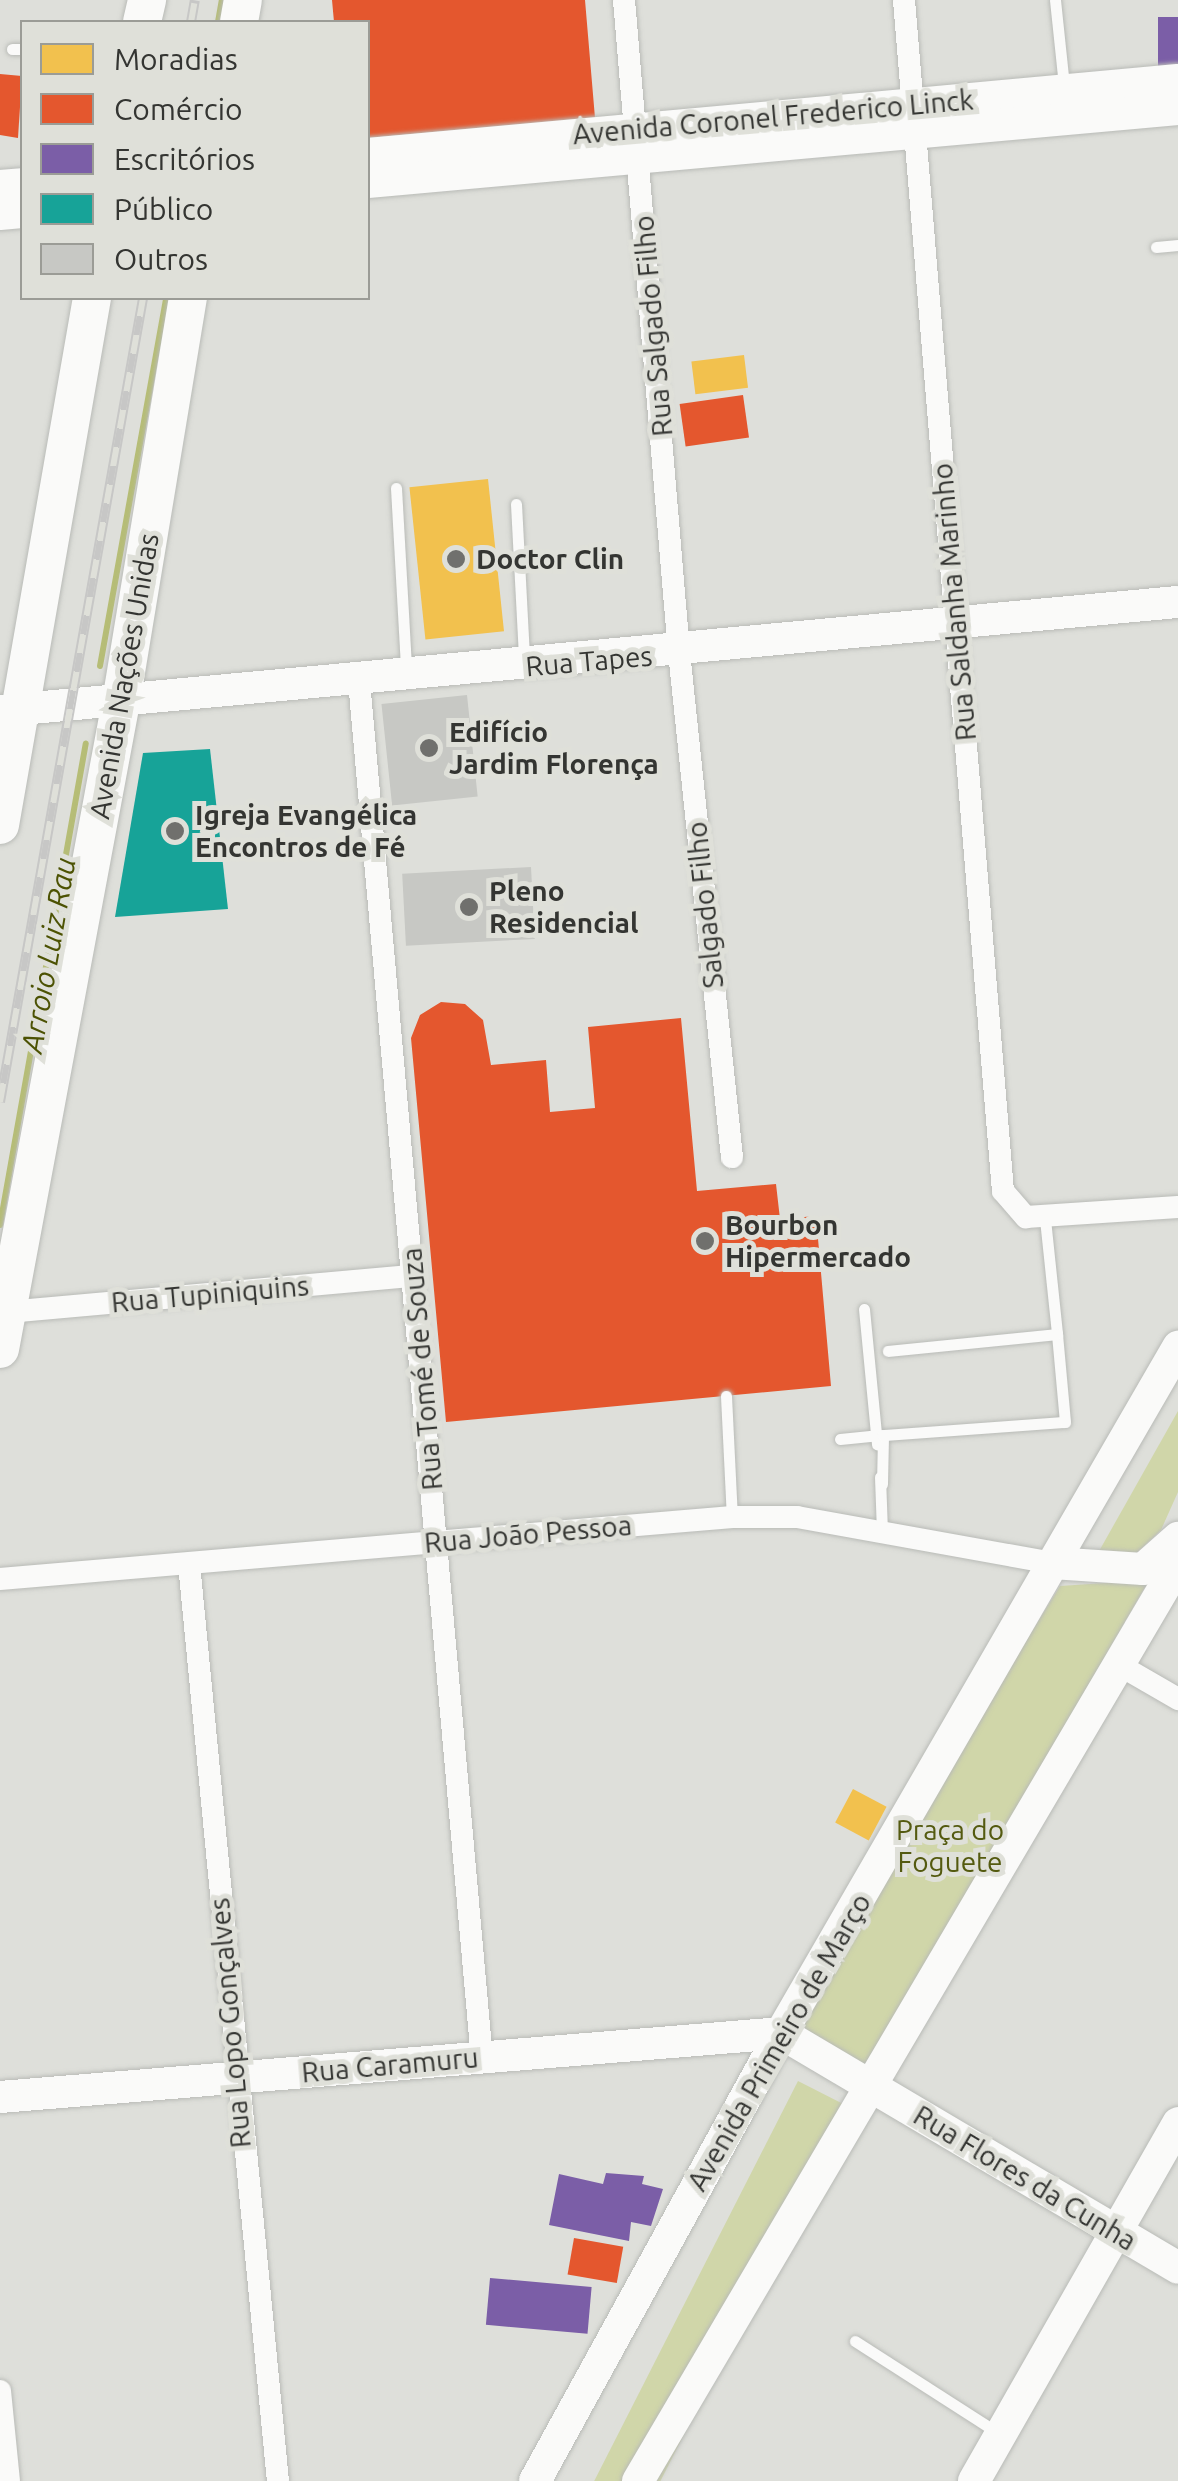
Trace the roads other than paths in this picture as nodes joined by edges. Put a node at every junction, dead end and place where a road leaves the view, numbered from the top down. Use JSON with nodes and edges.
{"nodes":[{"id":1,"x":624,"y":0,"type":"edge"},
{"id":2,"x":904,"y":0,"type":"edge"},
{"id":3,"x":1055,"y":0,"type":"edge"},
{"id":4,"x":1178,"y":80,"type":"edge"},
{"id":5,"x":1064,"y":90,"type":"junction"},
{"id":6,"x":1178,"y":109,"type":"edge"},
{"id":7,"x":916,"y":118,"type":"junction"},
{"id":8,"x":638,"y":143,"type":"junction"},
{"id":9,"x":370,"y":154,"type":"edge"},
{"id":10,"x":489,"y":157,"type":"junction"},
{"id":11,"x":370,"y":182,"type":"edge"},
{"id":12,"x":1178,"y":245,"type":"edge"},
{"id":13,"x":1156,"y":247,"type":"dead end"},
{"id":14,"x":92,"y":300,"type":"edge"},
{"id":15,"x":188,"y":300,"type":"edge"},
{"id":16,"x":396,"y":488,"type":"dead end"},
{"id":17,"x":516,"y":504,"type":"dead end"},
{"id":18,"x":1178,"y":602,"type":"edge"},
{"id":19,"x":955,"y":622,"type":"junction"},
{"id":20,"x":679,"y":652,"type":"junction"},
{"id":21,"x":525,"y":667,"type":"junction"},
{"id":22,"x":406,"y":678,"type":"junction"},
{"id":23,"x":358,"y":680,"type":"junction"},
{"id":24,"x":121,"y":702,"type":"junction"},
{"id":25,"x":10,"y":710,"type":"edge"},
{"id":26,"x":0,"y":824,"type":"edge"},
{"id":27,"x":732,"y":1157,"type":"dead end"},
{"id":28,"x":1178,"y":1207,"type":"edge"},
{"id":29,"x":1045,"y":1218,"type":"junction"},
{"id":30,"x":423,"y":1275,"type":"junction"},
{"id":31,"x":864,"y":1309,"type":"dead end"},
{"id":32,"x":3,"y":1331,"type":"edge"},
{"id":33,"x":1057,"y":1334,"type":"junction"},
{"id":34,"x":1178,"y":1346,"type":"edge"},
{"id":35,"x":888,"y":1351,"type":"dead end"},
{"id":36,"x":726,"y":1396,"type":"dead end"},
{"id":37,"x":880,"y":1436,"type":"junction"},
{"id":38,"x":840,"y":1438,"type":"dead end"},
{"id":39,"x":732,"y":1517,"type":"junction"},
{"id":40,"x":882,"y":1532,"type":"junction"},
{"id":41,"x":1178,"y":1538,"type":"edge"},
{"id":42,"x":439,"y":1541,"type":"junction"},
{"id":43,"x":1052,"y":1563,"type":"junction"},
{"id":44,"x":190,"y":1564,"type":"junction"},
{"id":45,"x":1178,"y":1564,"type":"edge"},
{"id":46,"x":0,"y":1579,"type":"edge"},
{"id":47,"x":1121,"y":1666,"type":"junction"},
{"id":48,"x":1178,"y":1698,"type":"edge"},
{"id":49,"x":781,"y":2033,"type":"junction"},
{"id":50,"x":482,"y":2058,"type":"junction"},
{"id":51,"x":234,"y":2078,"type":"junction"},
{"id":52,"x":872,"y":2088,"type":"junction"},
{"id":53,"x":0,"y":2097,"type":"edge"},
{"id":54,"x":1178,"y":2123,"type":"edge"},
{"id":55,"x":1115,"y":2232,"type":"junction"},
{"id":56,"x":1178,"y":2268,"type":"edge"},
{"id":57,"x":855,"y":2341,"type":"dead end"},
{"id":58,"x":0,"y":2391,"type":"edge"},
{"id":59,"x":1001,"y":2434,"type":"junction"},
{"id":60,"x":9,"y":2481,"type":"edge"},
{"id":61,"x":278,"y":2481,"type":"edge"},
{"id":62,"x":534,"y":2481,"type":"edge"},
{"id":63,"x":638,"y":2481,"type":"edge"},
{"id":64,"x":974,"y":2481,"type":"edge"}],
"edges":[{"from":1,"to":8,"type":"street","name":"Rua Salgado Filho"},
{"from":2,"to":7,"type":"street","name":"Rua Saldanha Marinho"},
{"from":3,"to":5,"type":"lane"},
{"from":4,"to":5,"type":"main road","name":"Avenida Coronel Frederico Linck"},
{"from":5,"to":7,"type":"main road","name":"Avenida Coronel Frederico Linck"},
{"from":6,"to":7,"type":"main road","name":"Avenida Coronel Frederico Linck"},
{"from":7,"to":8,"type":"main road","name":"Avenida Coronel Frederico Linck"},
{"from":7,"to":19,"type":"street","name":"Rua Saldanha Marinho"},
{"from":8,"to":10,"type":"main road","name":"Avenida Coronel Frederico Linck"},
{"from":8,"to":20,"type":"street","name":"Rua Salgado Filho"},
{"from":9,"to":10,"type":"main road","name":"Avenida Coronel Frederico Linck"},
{"from":10,"to":11,"type":"main road","name":"Avenida Coronel Frederico Linck"},
{"from":12,"to":13,"type":"lane"},
{"from":14,"to":25,"type":"main road"},
{"from":15,"to":24,"type":"main road","name":"Avenida Nações Unidas"},
{"from":16,"to":22,"type":"lane"},
{"from":17,"to":21,"type":"lane"},
{"from":18,"to":19,"type":"main road","name":"Rua Tapes"},
{"from":19,"to":20,"type":"main road","name":"Rua Tapes"},
{"from":19,"to":29,"type":"street","name":"Rua Saldanha Marinho"},
{"from":20,"to":21,"type":"main road","name":"Rua Tapes"},
{"from":20,"to":27,"type":"street","name":"Salgado Filho"},
{"from":21,"to":22,"type":"main road","name":"Rua Tapes"},
{"from":22,"to":23,"type":"main road","name":"Rua Tapes"},
{"from":23,"to":24,"type":"main road","name":"Rua Tapes"},
{"from":23,"to":30,"type":"street","name":"Rua Tomé de Souza"},
{"from":24,"to":25,"type":"main road","name":"Rua Tapes"},
{"from":24,"to":32,"type":"main road","name":"Avenida Nações Unidas"},
{"from":25,"to":26,"type":"main road"},
{"from":28,"to":29,"type":"street"},
{"from":29,"to":33,"type":"lane"},
{"from":30,"to":32,"type":"street","name":"Rua Tupiniquins"},
{"from":30,"to":42,"type":"street","name":"Rua Tomé de Souza"},
{"from":31,"to":37,"type":"lane"},
{"from":33,"to":35,"type":"lane"},
{"from":33,"to":37,"type":"lane"},
{"from":34,"to":43,"type":"main road","name":"Avenida Primeiro de Março"},
{"from":36,"to":39,"type":"lane"},
{"from":37,"to":38,"type":"lane"},
{"from":37,"to":40,"type":"lane"},
{"from":39,"to":40,"type":"street","name":"Rua João Pessoa"},
{"from":39,"to":42,"type":"street","name":"Rua João Pessoa"},
{"from":40,"to":43,"type":"street","name":"Rua João Pessoa"},
{"from":41,"to":43,"type":"main road"},
{"from":42,"to":44,"type":"street","name":"Rua João Pessoa"},
{"from":42,"to":50,"type":"street","name":"Rua Tomé de Souza"},
{"from":43,"to":49,"type":"main road","name":"Avenida Primeiro de Março"},
{"from":44,"to":46,"type":"street","name":"Rua João Pessoa"},
{"from":44,"to":51,"type":"street","name":"Rua Lopo Gonçalves"},
{"from":45,"to":47,"type":"main road"},
{"from":47,"to":48,"type":"street"},
{"from":47,"to":52,"type":"main road"},
{"from":49,"to":50,"type":"main road","name":"Rua Caramuru"},
{"from":49,"to":52,"type":"main road","name":"Rua Flores da Cunha"},
{"from":49,"to":62,"type":"main road","name":"Avenida Primeiro de Março"},
{"from":50,"to":51,"type":"main road","name":"Rua Caramuru"},
{"from":51,"to":53,"type":"main road","name":"Rua Caramuru"},
{"from":51,"to":61,"type":"street","name":"Rua Lopo Gonçalves"},
{"from":52,"to":55,"type":"main road","name":"Rua Flores da Cunha"},
{"from":52,"to":63,"type":"main road"},
{"from":54,"to":55,"type":"main road"},
{"from":55,"to":56,"type":"main road","name":"Rua Flores da Cunha"},
{"from":55,"to":59,"type":"main road"},
{"from":57,"to":59,"type":"lane"},
{"from":58,"to":60,"type":"street"},
{"from":59,"to":64,"type":"main road"}]}
